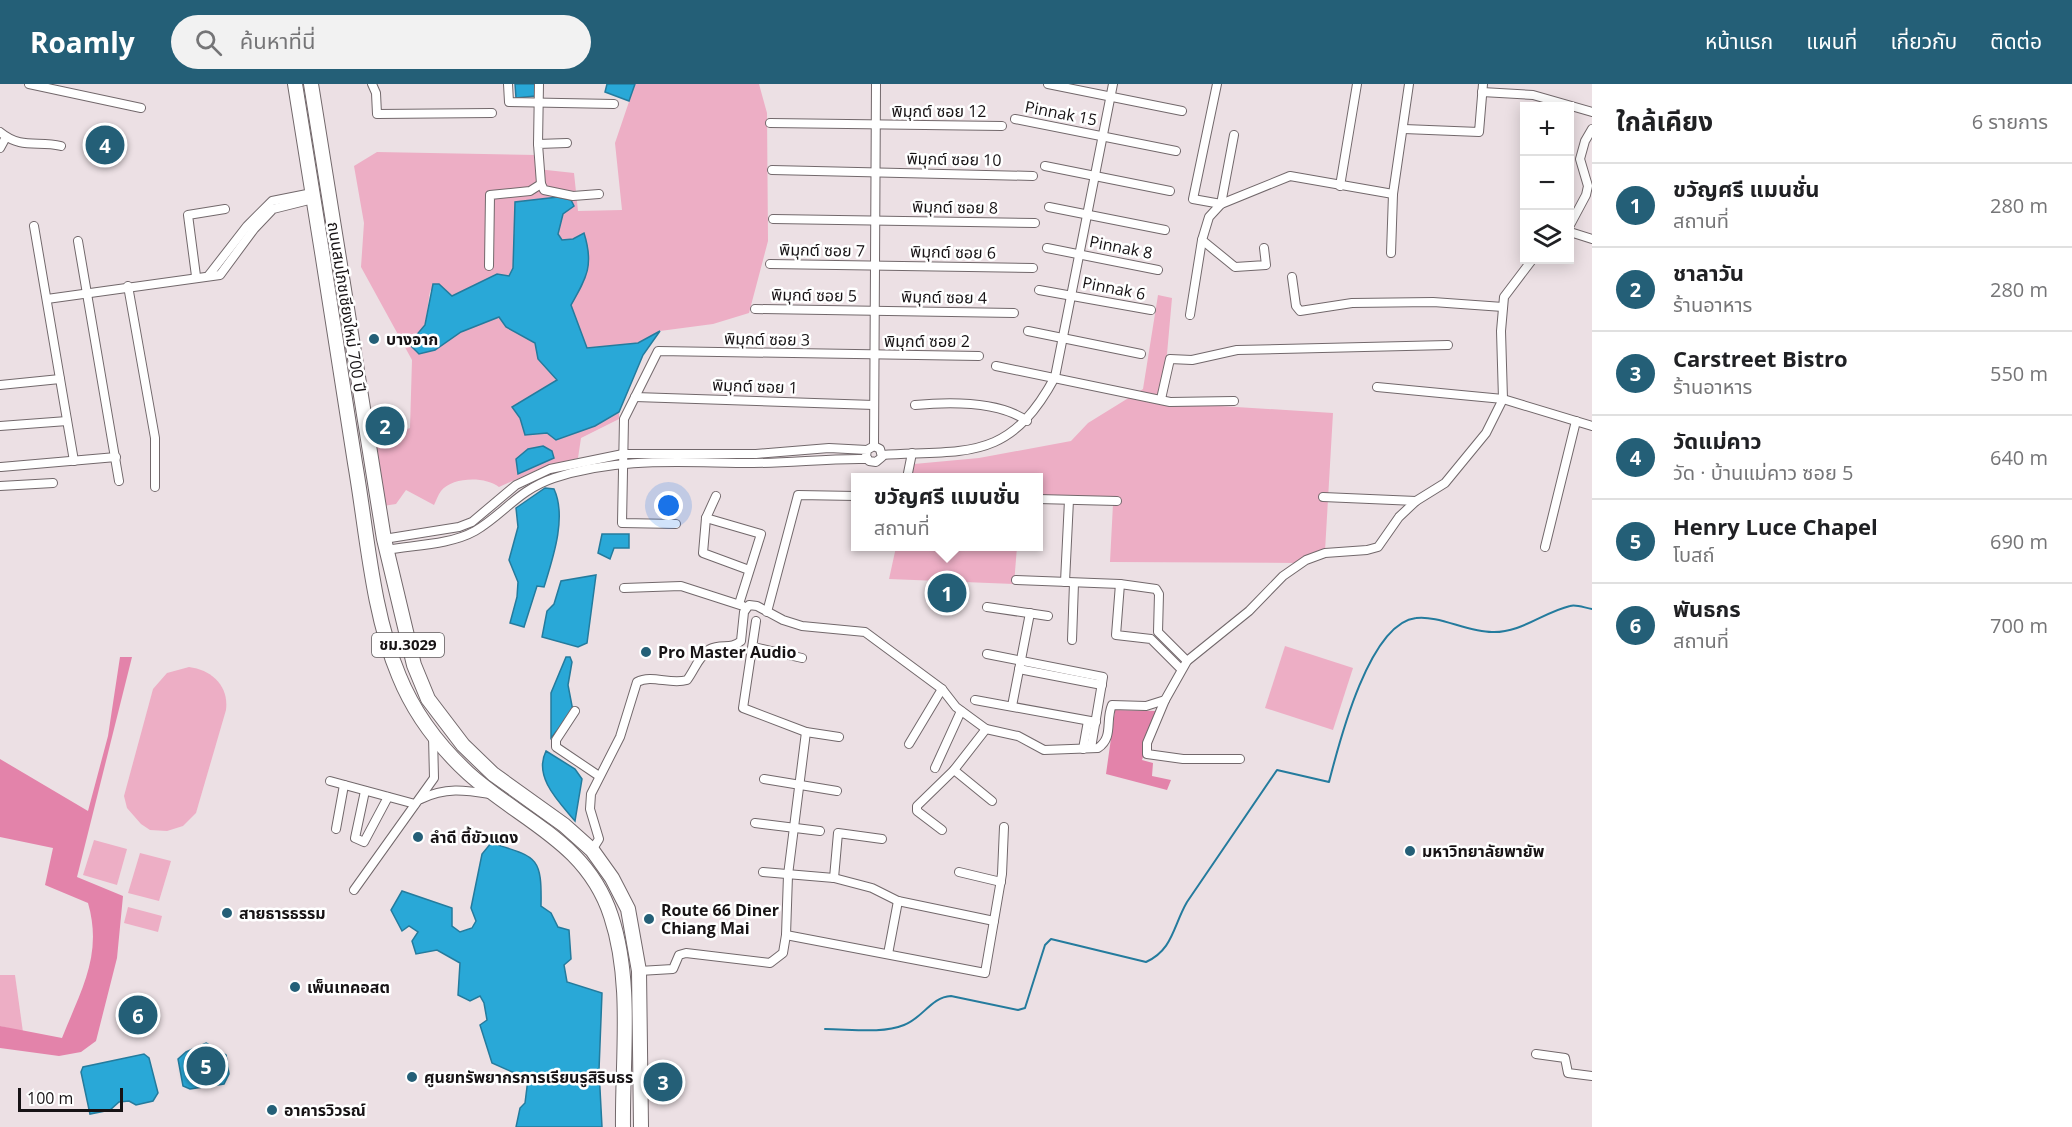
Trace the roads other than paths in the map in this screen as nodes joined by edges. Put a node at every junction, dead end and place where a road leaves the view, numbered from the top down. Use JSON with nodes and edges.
{"nodes":[{"id":1,"x":29,"y":84,"type":"edge"},
{"id":2,"x":295,"y":84,"type":"edge"},
{"id":3,"x":311,"y":84,"type":"edge"},
{"id":4,"x":372,"y":84,"type":"edge"},
{"id":5,"x":508,"y":84,"type":"edge"},
{"id":6,"x":539,"y":84,"type":"edge"},
{"id":7,"x":876,"y":84,"type":"edge"},
{"id":8,"x":1048,"y":84,"type":"edge"},
{"id":9,"x":1113,"y":84,"type":"edge"},
{"id":10,"x":1217,"y":84,"type":"edge"},
{"id":11,"x":1357,"y":84,"type":"edge"},
{"id":12,"x":1409,"y":84,"type":"edge"},
{"id":13,"x":70,"y":88,"type":"edge"},
{"id":14,"x":1482,"y":88,"type":"edge"},
{"id":15,"x":1110,"y":97,"type":"junction"},
{"id":16,"x":538,"y":101,"type":"junction"},
{"id":17,"x":614,"y":104,"type":"dead end"},
{"id":18,"x":141,"y":108,"type":"dead end"},
{"id":19,"x":1182,"y":111,"type":"dead end"},
{"id":20,"x":1592,"y":112,"type":"edge"},
{"id":21,"x":492,"y":113,"type":"dead end"},
{"id":22,"x":1015,"y":119,"type":"dead end"},
{"id":23,"x":770,"y":123,"type":"dead end"},
{"id":24,"x":875,"y":125,"type":"junction"},
{"id":25,"x":1002,"y":126,"type":"dead end"},
{"id":26,"x":1404,"y":129,"type":"junction"},
{"id":27,"x":1592,"y":129,"type":"edge"},
{"id":28,"x":3,"y":134,"type":"edge"},
{"id":29,"x":1234,"y":135,"type":"dead end"},
{"id":30,"x":1102,"y":136,"type":"junction"},
{"id":31,"x":567,"y":143,"type":"dead end"},
{"id":32,"x":538,"y":144,"type":"junction"},
{"id":33,"x":61,"y":147,"type":"dead end"},
{"id":34,"x":0,"y":148,"type":"edge"},
{"id":35,"x":1176,"y":151,"type":"dead end"},
{"id":36,"x":1045,"y":166,"type":"dead end"},
{"id":37,"x":772,"y":170,"type":"dead end"},
{"id":38,"x":874,"y":173,"type":"junction"},
{"id":39,"x":1095,"y":175,"type":"junction"},
{"id":40,"x":1033,"y":176,"type":"dead end"},
{"id":41,"x":541,"y":184,"type":"junction"},
{"id":42,"x":1340,"y":186,"type":"junction"},
{"id":43,"x":1590,"y":186,"type":"edge"},
{"id":44,"x":1170,"y":191,"type":"dead end"},
{"id":45,"x":599,"y":194,"type":"dead end"},
{"id":46,"x":1393,"y":194,"type":"junction"},
{"id":47,"x":313,"y":196,"type":"junction"},
{"id":48,"x":1221,"y":204,"type":"junction"},
{"id":49,"x":1049,"y":207,"type":"dead end"},
{"id":50,"x":225,"y":209,"type":"dead end"},
{"id":51,"x":1087,"y":215,"type":"junction"},
{"id":52,"x":1574,"y":215,"type":"edge"},
{"id":53,"x":773,"y":219,"type":"dead end"},
{"id":54,"x":873,"y":221,"type":"junction"},
{"id":55,"x":1035,"y":223,"type":"dead end"},
{"id":56,"x":34,"y":226,"type":"dead end"},
{"id":57,"x":1165,"y":230,"type":"dead end"},
{"id":58,"x":1574,"y":234,"type":"edge"},
{"id":59,"x":1202,"y":240,"type":"junction"},
{"id":60,"x":1592,"y":240,"type":"edge"},
{"id":61,"x":78,"y":241,"type":"dead end"},
{"id":62,"x":1047,"y":248,"type":"dead end"},
{"id":63,"x":1264,"y":248,"type":"dead end"},
{"id":64,"x":1391,"y":253,"type":"dead end"},
{"id":65,"x":1079,"y":255,"type":"junction"},
{"id":66,"x":770,"y":264,"type":"dead end"},
{"id":67,"x":1529,"y":264,"type":"edge"},
{"id":68,"x":489,"y":266,"type":"dead end"},
{"id":69,"x":874,"y":266,"type":"junction"},
{"id":70,"x":1033,"y":267,"type":"dead end"},
{"id":71,"x":1158,"y":270,"type":"dead end"},
{"id":72,"x":196,"y":276,"type":"junction"},
{"id":73,"x":1292,"y":277,"type":"dead end"},
{"id":74,"x":128,"y":286,"type":"junction"},
{"id":75,"x":1039,"y":290,"type":"dead end"},
{"id":76,"x":88,"y":293,"type":"junction"},
{"id":77,"x":1071,"y":295,"type":"junction"},
{"id":78,"x":47,"y":299,"type":"junction"},
{"id":79,"x":1503,"y":307,"type":"junction"},
{"id":80,"x":755,"y":309,"type":"dead end"},
{"id":81,"x":873,"y":310,"type":"junction"},
{"id":82,"x":1151,"y":310,"type":"dead end"},
{"id":83,"x":1014,"y":313,"type":"dead end"},
{"id":84,"x":1190,"y":315,"type":"dead end"},
{"id":85,"x":1028,"y":331,"type":"dead end"},
{"id":86,"x":1063,"y":338,"type":"junction"},
{"id":87,"x":1448,"y":345,"type":"dead end"},
{"id":88,"x":1141,"y":354,"type":"dead end"},
{"id":89,"x":875,"y":356,"type":"junction"},
{"id":90,"x":979,"y":356,"type":"dead end"},
{"id":91,"x":996,"y":366,"type":"dead end"},
{"id":92,"x":1055,"y":377,"type":"junction"},
{"id":93,"x":60,"y":379,"type":"junction"},
{"id":94,"x":0,"y":385,"type":"edge"},
{"id":95,"x":1377,"y":387,"type":"dead end"},
{"id":96,"x":635,"y":397,"type":"junction"},
{"id":97,"x":1161,"y":399,"type":"junction"},
{"id":98,"x":1503,"y":399,"type":"junction"},
{"id":99,"x":1234,"y":401,"type":"dead end"},
{"id":100,"x":874,"y":405,"type":"junction"},
{"id":101,"x":915,"y":405,"type":"dead end"},
{"id":102,"x":67,"y":421,"type":"junction"},
{"id":103,"x":1027,"y":421,"type":"junction"},
{"id":104,"x":1576,"y":421,"type":"junction"},
{"id":105,"x":0,"y":426,"type":"edge"},
{"id":106,"x":1592,"y":426,"type":"edge"},
{"id":107,"x":870,"y":452,"type":"junction"},
{"id":108,"x":912,"y":453,"type":"junction"},
{"id":109,"x":882,"y":455,"type":"junction"},
{"id":110,"x":116,"y":457,"type":"junction"},
{"id":111,"x":622,"y":458,"type":"junction"},
{"id":112,"x":74,"y":461,"type":"junction"},
{"id":113,"x":1,"y":467,"type":"edge"},
{"id":114,"x":908,"y":473,"type":"edge"},
{"id":115,"x":119,"y":480,"type":"dead end"},
{"id":116,"x":53,"y":483,"type":"dead end"},
{"id":117,"x":0,"y":486,"type":"edge"},
{"id":118,"x":155,"y":488,"type":"dead end"},
{"id":119,"x":716,"y":496,"type":"dead end"},
{"id":120,"x":851,"y":496,"type":"edge"},
{"id":121,"x":1323,"y":497,"type":"dead end"},
{"id":122,"x":1043,"y":499,"type":"edge"},
{"id":123,"x":1069,"y":500,"type":"junction"},
{"id":124,"x":1117,"y":501,"type":"dead end"},
{"id":125,"x":1416,"y":501,"type":"junction"},
{"id":126,"x":706,"y":518,"type":"junction"},
{"id":127,"x":676,"y":524,"type":"dead end"},
{"id":128,"x":385,"y":545,"type":"junction"},
{"id":129,"x":1545,"y":547,"type":"dead end"},
{"id":130,"x":749,"y":570,"type":"junction"},
{"id":131,"x":1016,"y":580,"type":"dead end"},
{"id":132,"x":1070,"y":582,"type":"junction"},
{"id":133,"x":1120,"y":584,"type":"junction"},
{"id":134,"x":624,"y":588,"type":"dead end"},
{"id":135,"x":742,"y":606,"type":"junction"},
{"id":136,"x":987,"y":607,"type":"dead end"},
{"id":137,"x":767,"y":612,"type":"junction"},
{"id":138,"x":1030,"y":613,"type":"junction"},
{"id":139,"x":1048,"y":616,"type":"dead end"},
{"id":140,"x":756,"y":621,"type":"dead end"},
{"id":141,"x":1155,"y":635,"type":"junction"},
{"id":142,"x":1072,"y":639,"type":"dead end"},
{"id":143,"x":753,"y":647,"type":"junction"},
{"id":144,"x":987,"y":654,"type":"dead end"},
{"id":145,"x":802,"y":658,"type":"dead end"},
{"id":146,"x":1020,"y":659,"type":"junction"},
{"id":147,"x":1187,"y":661,"type":"junction"},
{"id":148,"x":1180,"y":668,"type":"junction"},
{"id":149,"x":1019,"y":669,"type":"junction"},
{"id":150,"x":1103,"y":681,"type":"junction"},
{"id":151,"x":942,"y":689,"type":"junction"},
{"id":152,"x":975,"y":700,"type":"dead end"},
{"id":153,"x":1165,"y":700,"type":"junction"},
{"id":154,"x":1012,"y":706,"type":"junction"},
{"id":155,"x":575,"y":711,"type":"dead end"},
{"id":156,"x":961,"y":711,"type":"junction"},
{"id":157,"x":1091,"y":722,"type":"junction"},
{"id":158,"x":986,"y":729,"type":"junction"},
{"id":159,"x":806,"y":732,"type":"junction"},
{"id":160,"x":434,"y":735,"type":"junction"},
{"id":161,"x":839,"y":737,"type":"dead end"},
{"id":162,"x":909,"y":744,"type":"dead end"},
{"id":163,"x":1087,"y":749,"type":"junction"},
{"id":164,"x":1240,"y":759,"type":"dead end"},
{"id":165,"x":935,"y":768,"type":"dead end"},
{"id":166,"x":954,"y":770,"type":"junction"},
{"id":167,"x":598,"y":776,"type":"junction"},
{"id":168,"x":764,"y":779,"type":"dead end"},
{"id":169,"x":330,"y":781,"type":"dead end"},
{"id":170,"x":344,"y":785,"type":"junction"},
{"id":171,"x":798,"y":785,"type":"junction"},
{"id":172,"x":365,"y":791,"type":"junction"},
{"id":173,"x":837,"y":791,"type":"dead end"},
{"id":174,"x":496,"y":794,"type":"junction"},
{"id":175,"x":388,"y":797,"type":"junction"},
{"id":176,"x":992,"y":801,"type":"dead end"},
{"id":177,"x":417,"y":802,"type":"junction"},
{"id":178,"x":755,"y":823,"type":"dead end"},
{"id":179,"x":1004,"y":827,"type":"dead end"},
{"id":180,"x":794,"y":828,"type":"junction"},
{"id":181,"x":336,"y":829,"type":"dead end"},
{"id":182,"x":942,"y":830,"type":"dead end"},
{"id":183,"x":820,"y":831,"type":"dead end"},
{"id":184,"x":882,"y":839,"type":"dead end"},
{"id":185,"x":592,"y":850,"type":"junction"},
{"id":186,"x":763,"y":872,"type":"dead end"},
{"id":187,"x":959,"y":872,"type":"dead end"},
{"id":188,"x":788,"y":875,"type":"junction"},
{"id":189,"x":834,"y":878,"type":"junction"},
{"id":190,"x":1001,"y":882,"type":"junction"},
{"id":191,"x":354,"y":890,"type":"dead end"},
{"id":192,"x":898,"y":901,"type":"junction"},
{"id":193,"x":994,"y":921,"type":"junction"},
{"id":194,"x":786,"y":934,"type":"junction"},
{"id":195,"x":888,"y":954,"type":"junction"},
{"id":196,"x":639,"y":971,"type":"junction"},
{"id":197,"x":1536,"y":1054,"type":"dead end"},
{"id":198,"x":1592,"y":1076,"type":"edge"},
{"id":199,"x":623,"y":1127,"type":"edge"},
{"id":200,"x":641,"y":1127,"type":"edge"}],
"edges":[{"from":1,"to":13,"type":"street"},
{"from":2,"to":47,"type":"main road","name":"ถนนสมโภชเชียงใหม่ 700 ปี","number":"ชม.3029"},
{"from":3,"to":128,"type":"main road","name":"ถนนสมโภชเชียงใหม่ 700 ปี","number":"ชม.3029"},
{"from":4,"to":21,"type":"street"},
{"from":5,"to":16,"type":"street"},
{"from":6,"to":16,"type":"street"},
{"from":7,"to":24,"type":"street"},
{"from":8,"to":15,"type":"street"},
{"from":9,"to":15,"type":"street"},
{"from":10,"to":48,"type":"street"},
{"from":11,"to":42,"type":"street"},
{"from":12,"to":26,"type":"street"},
{"from":13,"to":18,"type":"street"},
{"from":14,"to":20,"type":"street"},
{"from":14,"to":26,"type":"street"},
{"from":15,"to":19,"type":"street"},
{"from":15,"to":30,"type":"street"},
{"from":16,"to":17,"type":"street"},
{"from":16,"to":32,"type":"street"},
{"from":22,"to":30,"type":"street","name":"Pinnak 15"},
{"from":23,"to":24,"type":"street","name":"พิมุกต์ ซอย 12"},
{"from":24,"to":25,"type":"street","name":"พิมุกต์ ซอย 12"},
{"from":24,"to":38,"type":"street"},
{"from":26,"to":46,"type":"street"},
{"from":27,"to":43,"type":"street"},
{"from":28,"to":33,"type":"street"},
{"from":28,"to":34,"type":"street"},
{"from":29,"to":48,"type":"street"},
{"from":30,"to":35,"type":"street","name":"Pinnak 15"},
{"from":30,"to":39,"type":"street"},
{"from":31,"to":32,"type":"street"},
{"from":32,"to":41,"type":"street"},
{"from":36,"to":39,"type":"street"},
{"from":37,"to":38,"type":"street","name":"พิมุกต์ ซอย 10"},
{"from":38,"to":40,"type":"street","name":"พิมุกต์ ซอย 10"},
{"from":38,"to":54,"type":"street"},
{"from":39,"to":44,"type":"street"},
{"from":39,"to":51,"type":"street"},
{"from":41,"to":45,"type":"street"},
{"from":41,"to":68,"type":"street"},
{"from":42,"to":46,"type":"street"},
{"from":42,"to":48,"type":"street"},
{"from":43,"to":52,"type":"street"},
{"from":46,"to":64,"type":"street"},
{"from":47,"to":72,"type":"street"},
{"from":47,"to":160,"type":"main road","name":"ถนนสมโภชเชียงใหม่ 700 ปี","number":"ชม.3029"},
{"from":48,"to":59,"type":"street"},
{"from":49,"to":51,"type":"street"},
{"from":50,"to":72,"type":"street"},
{"from":51,"to":57,"type":"street"},
{"from":51,"to":65,"type":"street"},
{"from":53,"to":54,"type":"street","name":"พิมุกต์ ซอย 8"},
{"from":54,"to":55,"type":"street","name":"พิมุกต์ ซอย 8"},
{"from":54,"to":69,"type":"street"},
{"from":56,"to":78,"type":"street"},
{"from":58,"to":60,"type":"street"},
{"from":59,"to":63,"type":"street"},
{"from":59,"to":84,"type":"street"},
{"from":61,"to":76,"type":"street"},
{"from":62,"to":65,"type":"street","name":"Pinnak 8"},
{"from":65,"to":71,"type":"street","name":"Pinnak 8"},
{"from":65,"to":77,"type":"street"},
{"from":66,"to":69,"type":"street","name":"พิมุกต์ ซอย 7"},
{"from":67,"to":79,"type":"street"},
{"from":69,"to":70,"type":"street","name":"พิมุกต์ ซอย 6"},
{"from":69,"to":81,"type":"street"},
{"from":72,"to":74,"type":"street"},
{"from":73,"to":79,"type":"street"},
{"from":74,"to":76,"type":"street"},
{"from":74,"to":118,"type":"street"},
{"from":75,"to":77,"type":"street","name":"Pinnak 6"},
{"from":76,"to":78,"type":"street"},
{"from":76,"to":110,"type":"street"},
{"from":77,"to":82,"type":"street","name":"Pinnak 6"},
{"from":77,"to":86,"type":"street"},
{"from":78,"to":93,"type":"street"},
{"from":79,"to":98,"type":"street"},
{"from":80,"to":81,"type":"street","name":"พิมุกต์ ซอย 5"},
{"from":81,"to":83,"type":"street","name":"พิมุกต์ ซอย 4"},
{"from":81,"to":89,"type":"street"},
{"from":85,"to":86,"type":"street"},
{"from":86,"to":88,"type":"street"},
{"from":86,"to":92,"type":"street"},
{"from":87,"to":97,"type":"street"},
{"from":89,"to":90,"type":"street","name":"พิมุกต์ ซอย 2"},
{"from":89,"to":96,"type":"street","name":"พิมุกต์ ซอย 3"},
{"from":89,"to":100,"type":"street"},
{"from":91,"to":92,"type":"street"},
{"from":92,"to":97,"type":"street"},
{"from":92,"to":103,"type":"street"},
{"from":93,"to":94,"type":"street"},
{"from":93,"to":102,"type":"street"},
{"from":95,"to":98,"type":"street"},
{"from":96,"to":100,"type":"street","name":"พิมุกต์ ซอย 1"},
{"from":96,"to":111,"type":"street"},
{"from":97,"to":99,"type":"street"},
{"from":98,"to":104,"type":"street"},
{"from":98,"to":125,"type":"street"},
{"from":100,"to":107,"type":"street"},
{"from":101,"to":103,"type":"street"},
{"from":102,"to":105,"type":"street"},
{"from":102,"to":112,"type":"street"},
{"from":103,"to":108,"type":"street"},
{"from":104,"to":106,"type":"street"},
{"from":104,"to":129,"type":"street"},
{"from":107,"to":109,"type":"street"},
{"from":107,"to":109,"type":"street"},
{"from":107,"to":111,"type":"street"},
{"from":108,"to":109,"type":"street"},
{"from":108,"to":114,"type":"street"},
{"from":110,"to":112,"type":"street"},
{"from":110,"to":115,"type":"street"},
{"from":111,"to":127,"type":"street"},
{"from":111,"to":128,"type":"street"},
{"from":112,"to":113,"type":"street"},
{"from":116,"to":117,"type":"street"},
{"from":119,"to":126,"type":"street"},
{"from":120,"to":137,"type":"street"},
{"from":121,"to":125,"type":"street"},
{"from":122,"to":123,"type":"street"},
{"from":123,"to":124,"type":"street"},
{"from":123,"to":132,"type":"street"},
{"from":125,"to":147,"type":"street"},
{"from":126,"to":130,"type":"street"},
{"from":126,"to":130,"type":"street"},
{"from":128,"to":185,"type":"main road","name":"ถนนสมโภชเชียงใหม่ 700 ปี","number":"ชม.3029"},
{"from":130,"to":135,"type":"street"},
{"from":131,"to":132,"type":"street"},
{"from":132,"to":133,"type":"street"},
{"from":132,"to":142,"type":"street"},
{"from":133,"to":141,"type":"street"},
{"from":133,"to":141,"type":"street"},
{"from":134,"to":135,"type":"street"},
{"from":135,"to":137,"type":"street"},
{"from":135,"to":167,"type":"street"},
{"from":136,"to":138,"type":"street"},
{"from":137,"to":151,"type":"street"},
{"from":138,"to":139,"type":"street"},
{"from":138,"to":146,"type":"street"},
{"from":140,"to":143,"type":"street"},
{"from":141,"to":147,"type":"street"},
{"from":141,"to":148,"type":"street"},
{"from":143,"to":145,"type":"street"},
{"from":143,"to":159,"type":"street"},
{"from":144,"to":146,"type":"street"},
{"from":146,"to":149,"type":"street"},
{"from":146,"to":150,"type":"street"},
{"from":147,"to":148,"type":"street"},
{"from":148,"to":153,"type":"street"},
{"from":149,"to":150,"type":"street"},
{"from":149,"to":154,"type":"street"},
{"from":150,"to":157,"type":"street"},
{"from":151,"to":156,"type":"street"},
{"from":151,"to":162,"type":"street"},
{"from":152,"to":154,"type":"street"},
{"from":153,"to":163,"type":"street"},
{"from":153,"to":164,"type":"street"},
{"from":154,"to":157,"type":"street"},
{"from":155,"to":167,"type":"street"},
{"from":156,"to":158,"type":"street"},
{"from":156,"to":165,"type":"street"},
{"from":157,"to":163,"type":"street"},
{"from":158,"to":163,"type":"street"},
{"from":158,"to":166,"type":"street"},
{"from":159,"to":161,"type":"street"},
{"from":159,"to":171,"type":"street"},
{"from":160,"to":174,"type":"main road","name":"ถนนสมโภชเชียงใหม่ 700 ปี","number":"ชม.3029"},
{"from":160,"to":177,"type":"street"},
{"from":166,"to":176,"type":"street"},
{"from":166,"to":182,"type":"street"},
{"from":167,"to":185,"type":"street"},
{"from":168,"to":171,"type":"street"},
{"from":169,"to":170,"type":"street"},
{"from":170,"to":172,"type":"street"},
{"from":170,"to":181,"type":"street"},
{"from":171,"to":173,"type":"street"},
{"from":171,"to":180,"type":"street"},
{"from":172,"to":175,"type":"street"},
{"from":172,"to":175,"type":"street"},
{"from":174,"to":177,"type":"street"},
{"from":174,"to":199,"type":"main road","name":"ถนนสมโภชเชียงใหม่ 700 ปี","number":"ชม.3029"},
{"from":175,"to":177,"type":"street"},
{"from":177,"to":191,"type":"street"},
{"from":178,"to":180,"type":"street"},
{"from":179,"to":190,"type":"street"},
{"from":180,"to":183,"type":"street"},
{"from":180,"to":188,"type":"street"},
{"from":184,"to":189,"type":"street"},
{"from":185,"to":196,"type":"main road","name":"ถนนสมโภชเชียงใหม่ 700 ปี","number":"ชม.3029"},
{"from":186,"to":188,"type":"street"},
{"from":187,"to":190,"type":"street"},
{"from":188,"to":189,"type":"street"},
{"from":188,"to":194,"type":"street"},
{"from":189,"to":192,"type":"street"},
{"from":190,"to":193,"type":"street"},
{"from":192,"to":193,"type":"street"},
{"from":192,"to":195,"type":"street"},
{"from":193,"to":195,"type":"street"},
{"from":194,"to":195,"type":"street"},
{"from":194,"to":196,"type":"street"},
{"from":196,"to":200,"type":"main road","name":"ถนนสมโภชเชียงใหม่ 700 ปี","number":"ชม.3029"},
{"from":197,"to":198,"type":"street"}]}
